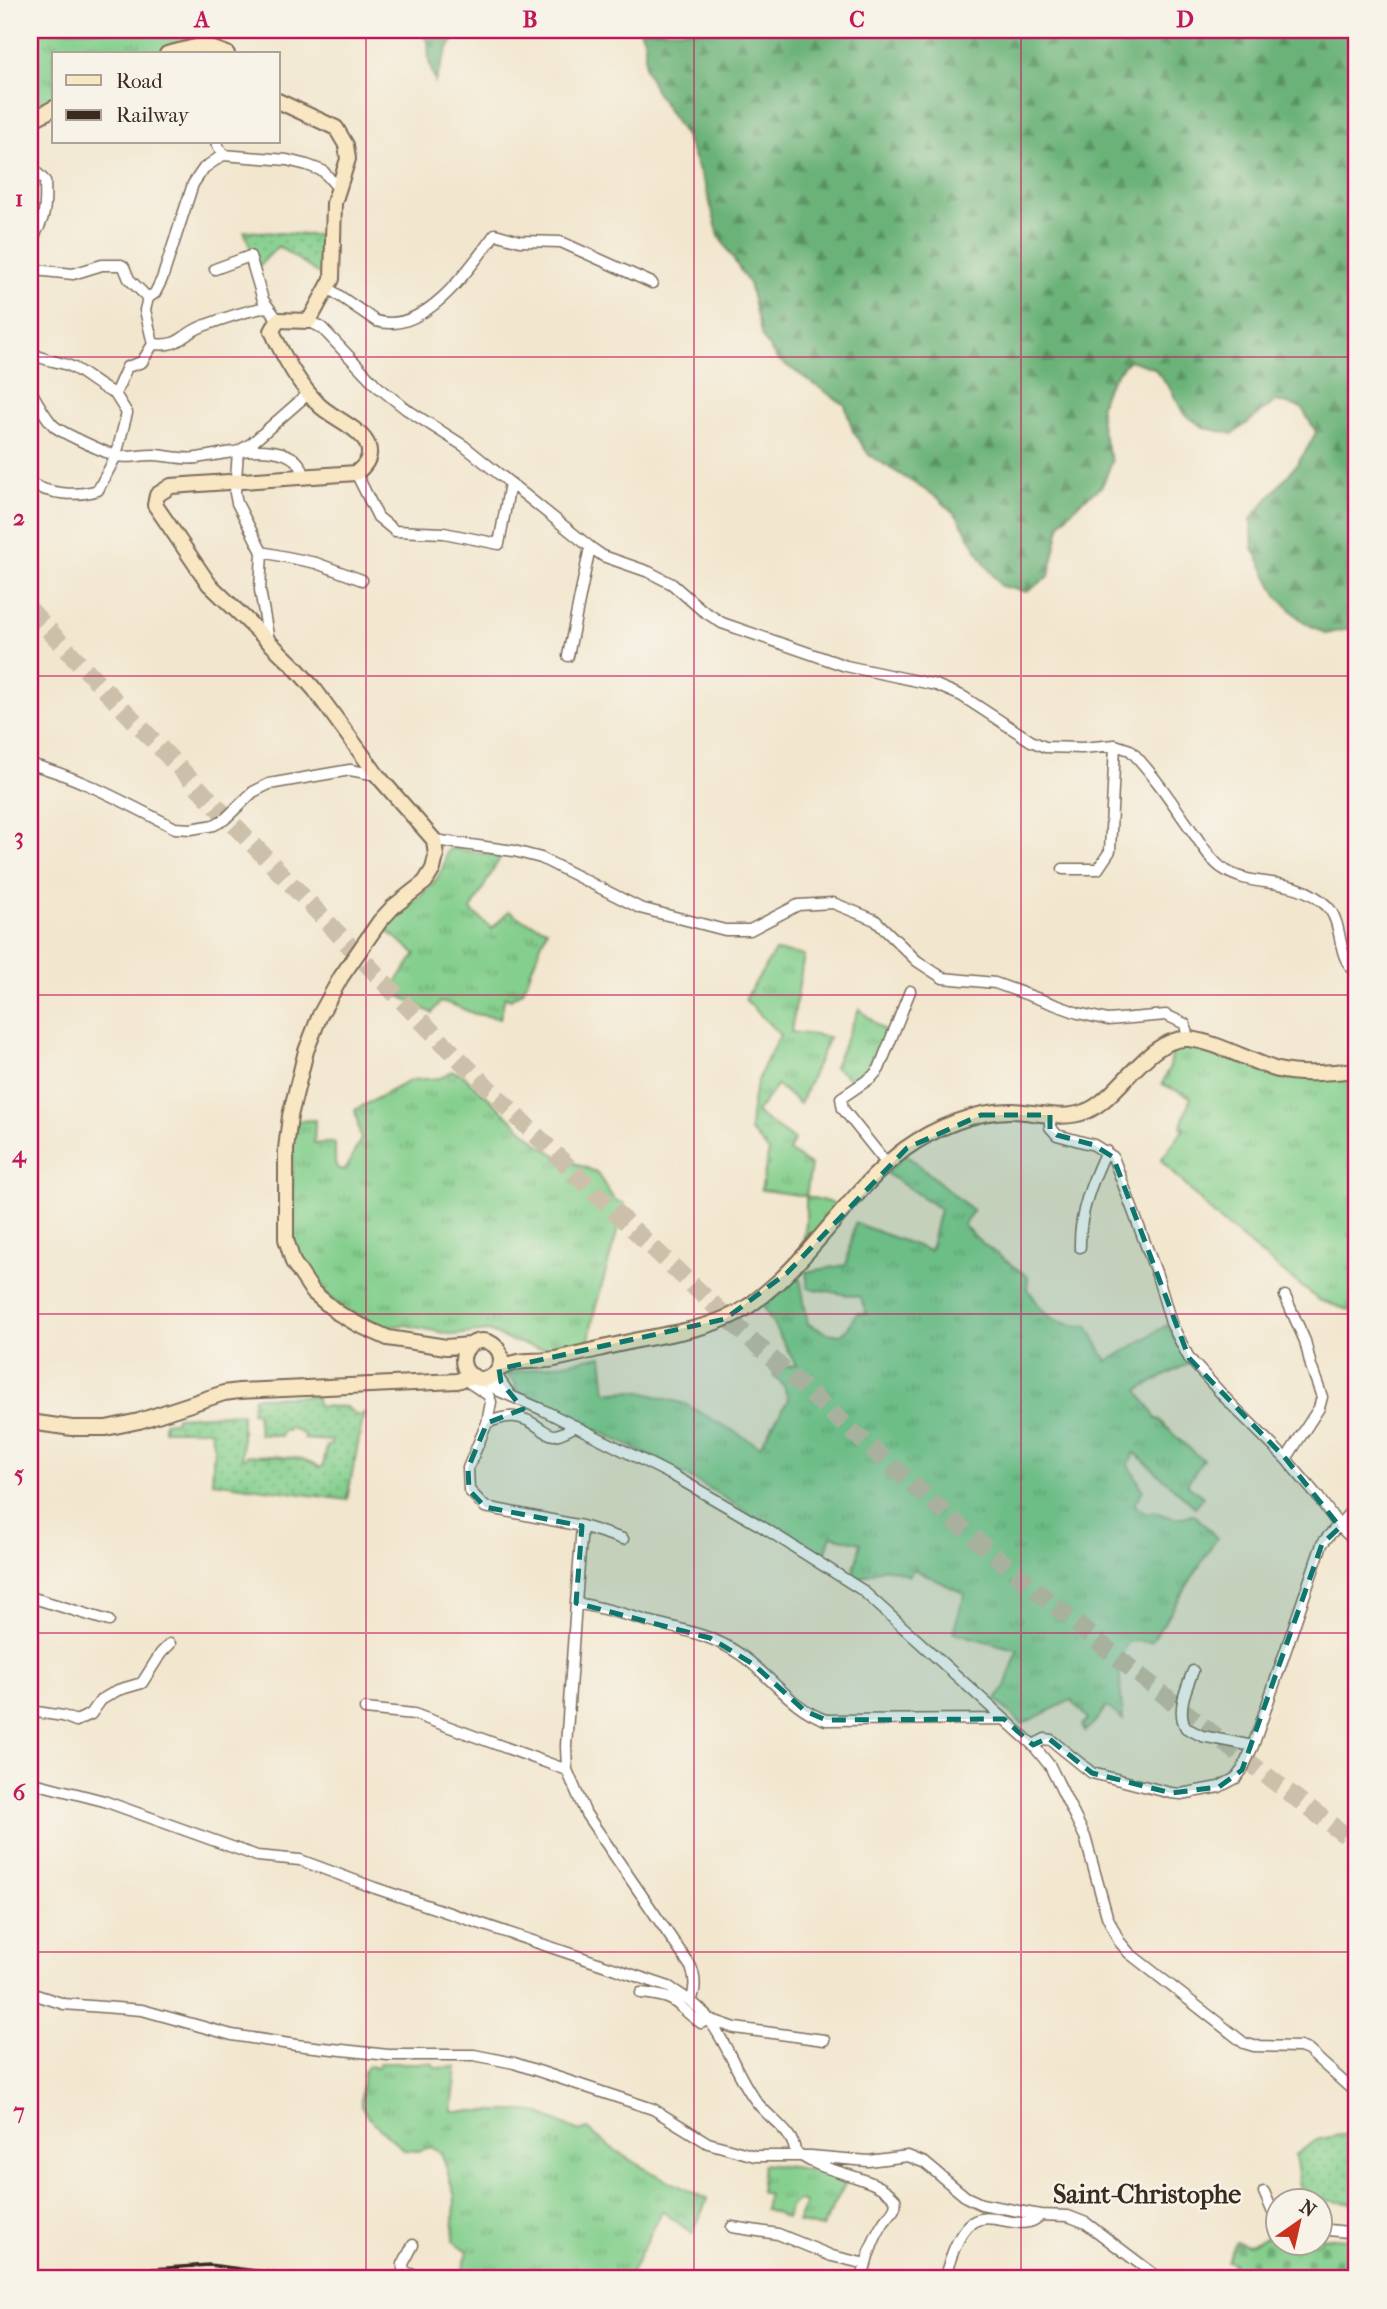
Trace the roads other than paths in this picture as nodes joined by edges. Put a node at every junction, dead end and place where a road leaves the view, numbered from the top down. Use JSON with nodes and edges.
{"nodes":[{"id":1,"x":204,"y":50,"type":"edge"},
{"id":2,"x":186,"y":52,"type":"edge"},
{"id":3,"x":280,"y":102,"type":"edge"},
{"id":4,"x":52,"y":109,"type":"edge"},
{"id":5,"x":30,"y":121,"type":"edge"},
{"id":6,"x":217,"y":144,"type":"edge"},
{"id":7,"x":223,"y":155,"type":"junction"},
{"id":8,"x":30,"y":166,"type":"edge"},
{"id":9,"x":338,"y":188,"type":"junction"},
{"id":10,"x":30,"y":242,"type":"edge"},
{"id":11,"x":30,"y":267,"type":"edge"},
{"id":12,"x":215,"y":270,"type":"dead end"},
{"id":13,"x":652,"y":283,"type":"dead end"},
{"id":14,"x":328,"y":288,"type":"junction"},
{"id":15,"x":148,"y":298,"type":"junction"},
{"id":16,"x":267,"y":307,"type":"junction"},
{"id":17,"x":278,"y":320,"type":"junction"},
{"id":18,"x":309,"y":321,"type":"junction"},
{"id":19,"x":153,"y":344,"type":"junction"},
{"id":20,"x":30,"y":351,"type":"edge"},
{"id":21,"x":30,"y":390,"type":"edge"},
{"id":22,"x":309,"y":393,"type":"junction"},
{"id":23,"x":115,"y":394,"type":"junction"},
{"id":24,"x":239,"y":451,"type":"junction"},
{"id":25,"x":117,"y":456,"type":"junction"},
{"id":26,"x":356,"y":473,"type":"junction"},
{"id":27,"x":304,"y":475,"type":"junction"},
{"id":28,"x":236,"y":480,"type":"junction"},
{"id":29,"x":30,"y":483,"type":"edge"},
{"id":30,"x":510,"y":483,"type":"junction"},
{"id":31,"x":590,"y":547,"type":"junction"},
{"id":32,"x":262,"y":552,"type":"junction"},
{"id":33,"x":362,"y":580,"type":"dead end"},
{"id":34,"x":269,"y":640,"type":"junction"},
{"id":35,"x":568,"y":656,"type":"dead end"},
{"id":36,"x":1115,"y":745,"type":"junction"},
{"id":37,"x":30,"y":764,"type":"edge"},
{"id":38,"x":377,"y":775,"type":"junction"},
{"id":39,"x":434,"y":840,"type":"junction"},
{"id":40,"x":1063,"y":869,"type":"dead end"},
{"id":41,"x":1357,"y":972,"type":"edge"},
{"id":42,"x":910,"y":991,"type":"dead end"},
{"id":43,"x":1188,"y":1039,"type":"junction"},
{"id":44,"x":1357,"y":1070,"type":"edge"},
{"id":45,"x":1050,"y":1115,"type":"junction"},
{"id":46,"x":1106,"y":1151,"type":"junction"},
{"id":47,"x":887,"y":1164,"type":"junction"},
{"id":48,"x":1080,"y":1247,"type":"dead end"},
{"id":49,"x":1285,"y":1296,"type":"dead end"},
{"id":50,"x":470,"y":1345,"type":"junction"},
{"id":51,"x":446,"y":1347,"type":"junction"},
{"id":52,"x":496,"y":1347,"type":"junction"},
{"id":53,"x":531,"y":1359,"type":"junction"},
{"id":54,"x":463,"y":1361,"type":"junction"},
{"id":55,"x":483,"y":1375,"type":"junction"},
{"id":56,"x":440,"y":1380,"type":"junction"},
{"id":57,"x":30,"y":1422,"type":"edge"},
{"id":58,"x":487,"y":1423,"type":"junction"},
{"id":59,"x":576,"y":1426,"type":"junction"},
{"id":60,"x":1286,"y":1459,"type":"junction"},
{"id":61,"x":1357,"y":1503,"type":"edge"},
{"id":62,"x":582,"y":1526,"type":"junction"},
{"id":63,"x":1340,"y":1527,"type":"junction"},
{"id":64,"x":623,"y":1539,"type":"dead end"},
{"id":65,"x":1357,"y":1543,"type":"edge"},
{"id":66,"x":30,"y":1597,"type":"edge"},
{"id":67,"x":576,"y":1603,"type":"junction"},
{"id":68,"x":109,"y":1621,"type":"dead end"},
{"id":69,"x":170,"y":1644,"type":"dead end"},
{"id":70,"x":1193,"y":1671,"type":"dead end"},
{"id":71,"x":365,"y":1709,"type":"dead end"},
{"id":72,"x":30,"y":1711,"type":"edge"},
{"id":73,"x":1004,"y":1719,"type":"junction"},
{"id":74,"x":1033,"y":1745,"type":"junction"},
{"id":75,"x":1253,"y":1746,"type":"junction"},
{"id":76,"x":567,"y":1770,"type":"junction"},
{"id":77,"x":30,"y":1782,"type":"edge"},
{"id":78,"x":30,"y":1993,"type":"edge"},
{"id":79,"x":641,"y":1993,"type":"dead end"},
{"id":80,"x":691,"y":2001,"type":"junction"},
{"id":81,"x":709,"y":2019,"type":"junction"},
{"id":82,"x":824,"y":2040,"type":"dead end"},
{"id":83,"x":1357,"y":2094,"type":"edge"},
{"id":84,"x":802,"y":2157,"type":"junction"},
{"id":85,"x":1041,"y":2215,"type":"junction"},
{"id":86,"x":732,"y":2227,"type":"dead end"},
{"id":87,"x":1334,"y":2230,"type":"edge"},
{"id":88,"x":1357,"y":2233,"type":"edge"},
{"id":89,"x":412,"y":2245,"type":"dead end"},
{"id":90,"x":866,"y":2264,"type":"junction"},
{"id":91,"x":424,"y":2279,"type":"edge"},
{"id":92,"x":862,"y":2279,"type":"edge"},
{"id":93,"x":944,"y":2279,"type":"edge"},
{"id":94,"x":1160,"y":2279,"type":"edge"}],
"edges":[{"from":1,"to":2,"type":"street"},
{"from":3,"to":9,"type":"street"},
{"from":4,"to":5,"type":"street"},
{"from":6,"to":7,"type":"street"},
{"from":7,"to":9,"type":"street"},
{"from":7,"to":15,"type":"street"},
{"from":8,"to":10,"type":"street"},
{"from":9,"to":14,"type":"street"},
{"from":11,"to":15,"type":"street"},
{"from":12,"to":16,"type":"street"},
{"from":13,"to":14,"type":"street"},
{"from":14,"to":18,"type":"street"},
{"from":15,"to":19,"type":"street"},
{"from":16,"to":17,"type":"street"},
{"from":16,"to":19,"type":"street"},
{"from":17,"to":18,"type":"street"},
{"from":17,"to":22,"type":"street"},
{"from":18,"to":30,"type":"street"},
{"from":19,"to":23,"type":"street"},
{"from":20,"to":23,"type":"street"},
{"from":21,"to":25,"type":"street"},
{"from":22,"to":24,"type":"street"},
{"from":22,"to":26,"type":"street"},
{"from":23,"to":25,"type":"street"},
{"from":24,"to":25,"type":"street"},
{"from":24,"to":27,"type":"street"},
{"from":24,"to":28,"type":"street"},
{"from":25,"to":29,"type":"street"},
{"from":26,"to":27,"type":"street"},
{"from":26,"to":30,"type":"street"},
{"from":27,"to":28,"type":"street"},
{"from":28,"to":32,"type":"street"},
{"from":28,"to":34,"type":"street"},
{"from":30,"to":31,"type":"street"},
{"from":31,"to":35,"type":"street"},
{"from":31,"to":36,"type":"street"},
{"from":32,"to":33,"type":"street"},
{"from":32,"to":34,"type":"street"},
{"from":34,"to":38,"type":"street"},
{"from":36,"to":40,"type":"street"},
{"from":36,"to":41,"type":"street"},
{"from":37,"to":38,"type":"street"},
{"from":38,"to":39,"type":"street"},
{"from":39,"to":43,"type":"street"},
{"from":39,"to":51,"type":"street"},
{"from":42,"to":47,"type":"street"},
{"from":43,"to":44,"type":"street"},
{"from":43,"to":45,"type":"street"},
{"from":45,"to":46,"type":"street"},
{"from":45,"to":47,"type":"street"},
{"from":46,"to":48,"type":"street"},
{"from":46,"to":60,"type":"street"},
{"from":47,"to":53,"type":"street"},
{"from":49,"to":60,"type":"street"},
{"from":50,"to":51,"type":"street"},
{"from":50,"to":52,"type":"street"},
{"from":50,"to":54,"type":"street"},
{"from":51,"to":54,"type":"street"},
{"from":52,"to":53,"type":"street"},
{"from":52,"to":55,"type":"street"},
{"from":53,"to":55,"type":"street"},
{"from":54,"to":55,"type":"street"},
{"from":54,"to":56,"type":"street"},
{"from":55,"to":56,"type":"street"},
{"from":55,"to":58,"type":"street"},
{"from":55,"to":59,"type":"street"},
{"from":56,"to":57,"type":"street"},
{"from":58,"to":59,"type":"street"},
{"from":58,"to":62,"type":"street"},
{"from":59,"to":73,"type":"street"},
{"from":60,"to":63,"type":"street"},
{"from":61,"to":63,"type":"street"},
{"from":62,"to":64,"type":"street"},
{"from":62,"to":67,"type":"street"},
{"from":63,"to":65,"type":"street"},
{"from":63,"to":75,"type":"street"},
{"from":66,"to":68,"type":"street"},
{"from":67,"to":73,"type":"street"},
{"from":67,"to":76,"type":"street"},
{"from":69,"to":72,"type":"street"},
{"from":70,"to":75,"type":"street"},
{"from":71,"to":76,"type":"street"},
{"from":73,"to":74,"type":"street"},
{"from":74,"to":75,"type":"street"},
{"from":74,"to":83,"type":"street"},
{"from":76,"to":80,"type":"street"},
{"from":77,"to":80,"type":"street"},
{"from":78,"to":84,"type":"street"},
{"from":79,"to":81,"type":"street"},
{"from":80,"to":81,"type":"street"},
{"from":81,"to":82,"type":"street"},
{"from":81,"to":84,"type":"street"},
{"from":84,"to":85,"type":"street"},
{"from":84,"to":90,"type":"street"},
{"from":85,"to":93,"type":"street"},
{"from":85,"to":94,"type":"street"},
{"from":86,"to":90,"type":"street"},
{"from":87,"to":88,"type":"street"},
{"from":89,"to":91,"type":"street"},
{"from":90,"to":92,"type":"street"}]}
